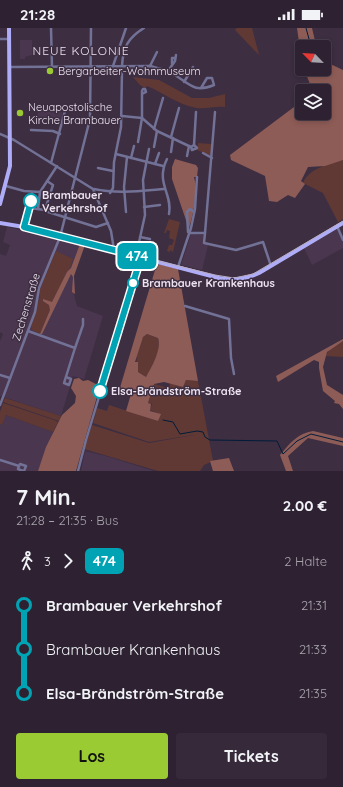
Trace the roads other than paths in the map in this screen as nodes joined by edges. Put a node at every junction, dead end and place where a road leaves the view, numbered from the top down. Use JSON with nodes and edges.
{"nodes":[{"id":1,"x":9,"y":28,"type":"edge"},
{"id":2,"x":51,"y":28,"type":"edge"},
{"id":3,"x":91,"y":28,"type":"edge"},
{"id":4,"x":126,"y":28,"type":"edge"},
{"id":5,"x":144,"y":28,"type":"edge"},
{"id":6,"x":0,"y":39,"type":"edge"},
{"id":7,"x":9,"y":39,"type":"junction"},
{"id":8,"x":157,"y":52,"type":"dead end"},
{"id":9,"x":176,"y":57,"type":"dead end"},
{"id":10,"x":113,"y":66,"type":"junction"},
{"id":11,"x":122,"y":66,"type":"junction"},
{"id":12,"x":150,"y":66,"type":"junction"},
{"id":13,"x":10,"y":67,"type":"junction"},
{"id":14,"x":52,"y":67,"type":"junction"},
{"id":15,"x":91,"y":67,"type":"junction"},
{"id":16,"x":193,"y":67,"type":"dead end"},
{"id":17,"x":122,"y":70,"type":"dead end"},
{"id":18,"x":168,"y":71,"type":"junction"},
{"id":19,"x":184,"y":82,"type":"junction"},
{"id":20,"x":201,"y":88,"type":"junction"},
{"id":21,"x":142,"y":94,"type":"dead end"},
{"id":22,"x":163,"y":98,"type":"dead end"},
{"id":23,"x":180,"y":108,"type":"dead end"},
{"id":24,"x":65,"y":110,"type":"dead end"},
{"id":25,"x":196,"y":112,"type":"dead end"},
{"id":26,"x":215,"y":112,"type":"dead end"},
{"id":27,"x":122,"y":116,"type":"junction"},
{"id":28,"x":142,"y":118,"type":"junction"},
{"id":29,"x":31,"y":130,"type":"dead end"},
{"id":30,"x":156,"y":130,"type":"junction"},
{"id":31,"x":0,"y":134,"type":"edge"},
{"id":32,"x":60,"y":134,"type":"junction"},
{"id":33,"x":10,"y":137,"type":"junction"},
{"id":34,"x":172,"y":138,"type":"junction"},
{"id":35,"x":138,"y":142,"type":"dead end"},
{"id":36,"x":194,"y":145,"type":"junction"},
{"id":37,"x":134,"y":146,"type":"dead end"},
{"id":38,"x":154,"y":147,"type":"dead end"},
{"id":39,"x":190,"y":147,"type":"junction"},
{"id":40,"x":149,"y":149,"type":"dead end"},
{"id":41,"x":171,"y":152,"type":"dead end"},
{"id":42,"x":159,"y":153,"type":"dead end"},
{"id":43,"x":203,"y":153,"type":"dead end"},
{"id":44,"x":116,"y":154,"type":"junction"},
{"id":45,"x":187,"y":156,"type":"dead end"},
{"id":46,"x":127,"y":157,"type":"junction"},
{"id":47,"x":131,"y":158,"type":"junction"},
{"id":48,"x":212,"y":158,"type":"junction"},
{"id":49,"x":167,"y":159,"type":"dead end"},
{"id":50,"x":145,"y":162,"type":"junction"},
{"id":51,"x":51,"y":163,"type":"junction"},
{"id":52,"x":155,"y":164,"type":"junction"},
{"id":53,"x":57,"y":166,"type":"junction"},
{"id":54,"x":163,"y":166,"type":"junction"},
{"id":55,"x":98,"y":168,"type":"dead end"},
{"id":56,"x":113,"y":171,"type":"junction"},
{"id":57,"x":197,"y":177,"type":"dead end"},
{"id":58,"x":75,"y":178,"type":"junction"},
{"id":59,"x":48,"y":181,"type":"junction"},
{"id":60,"x":6,"y":186,"type":"junction"},
{"id":61,"x":93,"y":189,"type":"junction"},
{"id":62,"x":164,"y":189,"type":"junction"},
{"id":63,"x":143,"y":191,"type":"junction"},
{"id":64,"x":32,"y":192,"type":"junction"},
{"id":65,"x":40,"y":192,"type":"junction"},
{"id":66,"x":110,"y":193,"type":"junction"},
{"id":67,"x":124,"y":193,"type":"junction"},
{"id":68,"x":2,"y":194,"type":"edge"},
{"id":69,"x":0,"y":204,"type":"edge"},
{"id":70,"x":160,"y":205,"type":"dead end"},
{"id":71,"x":144,"y":207,"type":"junction"},
{"id":72,"x":38,"y":209,"type":"junction"},
{"id":73,"x":45,"y":210,"type":"junction"},
{"id":74,"x":126,"y":212,"type":"dead end"},
{"id":75,"x":194,"y":212,"type":"junction"},
{"id":76,"x":169,"y":214,"type":"dead end"},
{"id":77,"x":65,"y":218,"type":"junction"},
{"id":78,"x":108,"y":223,"type":"junction"},
{"id":79,"x":343,"y":223,"type":"edge"},
{"id":80,"x":0,"y":224,"type":"edge"},
{"id":81,"x":337,"y":226,"type":"junction"},
{"id":82,"x":189,"y":233,"type":"junction"},
{"id":83,"x":205,"y":233,"type":"junction"},
{"id":84,"x":60,"y":236,"type":"junction"},
{"id":85,"x":140,"y":237,"type":"junction"},
{"id":86,"x":150,"y":239,"type":"dead end"},
{"id":87,"x":343,"y":240,"type":"edge"},
{"id":88,"x":114,"y":250,"type":"junction"},
{"id":89,"x":136,"y":256,"type":"junction"},
{"id":90,"x":141,"y":257,"type":"junction"},
{"id":91,"x":271,"y":266,"type":"junction"},
{"id":92,"x":178,"y":267,"type":"junction"},
{"id":93,"x":185,"y":306,"type":"dead end"},
{"id":94,"x":83,"y":319,"type":"dead end"},
{"id":95,"x":28,"y":331,"type":"junction"},
{"id":96,"x":75,"y":348,"type":"junction"},
{"id":97,"x":0,"y":374,"type":"edge"},
{"id":98,"x":234,"y":374,"type":"dead end"},
{"id":99,"x":66,"y":377,"type":"dead end"},
{"id":100,"x":10,"y":378,"type":"junction"},
{"id":101,"x":0,"y":405,"type":"edge"},
{"id":102,"x":0,"y":460,"type":"edge"},
{"id":103,"x":19,"y":466,"type":"junction"},
{"id":104,"x":24,"y":471,"type":"edge"},
{"id":105,"x":78,"y":471,"type":"edge"}],
"edges":[{"from":1,"to":7,"type":"main road"},
{"from":2,"to":14,"type":"street"},
{"from":3,"to":15,"type":"street","name":"Zechenstraße"},
{"from":4,"to":10,"type":"street"},
{"from":5,"to":11,"type":"street"},
{"from":6,"to":7,"type":"street"},
{"from":7,"to":13,"type":"main road"},
{"from":8,"to":12,"type":"street"},
{"from":9,"to":18,"type":"street"},
{"from":10,"to":11,"type":"street"},
{"from":10,"to":15,"type":"street"},
{"from":11,"to":12,"type":"street"},
{"from":12,"to":18,"type":"street"},
{"from":13,"to":14,"type":"street"},
{"from":13,"to":33,"type":"main road"},
{"from":14,"to":15,"type":"street"},
{"from":15,"to":58,"type":"street","name":"Zechenstraße"},
{"from":16,"to":19,"type":"street"},
{"from":17,"to":27,"type":"street"},
{"from":18,"to":19,"type":"street"},
{"from":19,"to":20,"type":"street"},
{"from":20,"to":20,"type":"street"},
{"from":21,"to":28,"type":"street"},
{"from":22,"to":30,"type":"street"},
{"from":23,"to":34,"type":"street"},
{"from":24,"to":32,"type":"street"},
{"from":25,"to":36,"type":"street"},
{"from":26,"to":48,"type":"street"},
{"from":27,"to":28,"type":"street"},
{"from":27,"to":44,"type":"street"},
{"from":28,"to":30,"type":"street"},
{"from":28,"to":35,"type":"street"},
{"from":29,"to":32,"type":"street"},
{"from":30,"to":34,"type":"street"},
{"from":30,"to":38,"type":"street"},
{"from":31,"to":33,"type":"street"},
{"from":32,"to":51,"type":"street"},
{"from":33,"to":51,"type":"street"},
{"from":33,"to":60,"type":"main road"},
{"from":34,"to":39,"type":"street"},
{"from":34,"to":41,"type":"street"},
{"from":36,"to":39,"type":"street"},
{"from":36,"to":39,"type":"street"},
{"from":37,"to":47,"type":"street"},
{"from":39,"to":45,"type":"street"},
{"from":40,"to":50,"type":"street"},
{"from":42,"to":52,"type":"street"},
{"from":43,"to":48,"type":"street"},
{"from":44,"to":46,"type":"street"},
{"from":44,"to":56,"type":"street"},
{"from":46,"to":47,"type":"street"},
{"from":46,"to":67,"type":"street"},
{"from":47,"to":50,"type":"street"},
{"from":48,"to":83,"type":"street"},
{"from":49,"to":54,"type":"street"},
{"from":50,"to":52,"type":"street"},
{"from":50,"to":63,"type":"street"},
{"from":51,"to":53,"type":"street"},
{"from":52,"to":54,"type":"street"},
{"from":53,"to":58,"type":"street"},
{"from":53,"to":59,"type":"street"},
{"from":54,"to":62,"type":"street"},
{"from":55,"to":56,"type":"street"},
{"from":56,"to":66,"type":"street"},
{"from":57,"to":75,"type":"street"},
{"from":58,"to":61,"type":"street"},
{"from":58,"to":77,"type":"street","name":"Zechenstraße"},
{"from":59,"to":65,"type":"street"},
{"from":59,"to":73,"type":"street"},
{"from":60,"to":64,"type":"street"},
{"from":60,"to":68,"type":"main road"},
{"from":61,"to":66,"type":"street"},
{"from":61,"to":78,"type":"street"},
{"from":62,"to":63,"type":"street"},
{"from":62,"to":76,"type":"street"},
{"from":63,"to":67,"type":"street"},
{"from":63,"to":71,"type":"street"},
{"from":64,"to":65,"type":"street"},
{"from":64,"to":72,"type":"street"},
{"from":65,"to":72,"type":"street"},
{"from":66,"to":67,"type":"street"},
{"from":67,"to":74,"type":"street"},
{"from":68,"to":69,"type":"main road"},
{"from":70,"to":71,"type":"street"},
{"from":71,"to":85,"type":"street"},
{"from":72,"to":73,"type":"street"},
{"from":73,"to":77,"type":"street"},
{"from":75,"to":82,"type":"street"},
{"from":75,"to":82,"type":"street"},
{"from":77,"to":78,"type":"street"},
{"from":77,"to":84,"type":"street","name":"Zechenstraße"},
{"from":78,"to":88,"type":"street"},
{"from":79,"to":81,"type":"main road"},
{"from":80,"to":84,"type":"main road"},
{"from":81,"to":87,"type":"street"},
{"from":81,"to":91,"type":"main road"},
{"from":82,"to":83,"type":"street"},
{"from":82,"to":92,"type":"street"},
{"from":83,"to":91,"type":"street"},
{"from":84,"to":88,"type":"main road"},
{"from":84,"to":95,"type":"street","name":"Zechenstraße"},
{"from":85,"to":86,"type":"street"},
{"from":85,"to":89,"type":"street"},
{"from":88,"to":89,"type":"main road"},
{"from":89,"to":90,"type":"main road"},
{"from":90,"to":92,"type":"main road"},
{"from":90,"to":105,"type":"street"},
{"from":91,"to":92,"type":"main road"},
{"from":93,"to":98,"type":"street"},
{"from":94,"to":96,"type":"street"},
{"from":95,"to":96,"type":"street"},
{"from":95,"to":100,"type":"street","name":"Zechenstraße"},
{"from":96,"to":99,"type":"street"},
{"from":97,"to":100,"type":"street"},
{"from":100,"to":101,"type":"street","name":"Zechenstraße"},
{"from":102,"to":103,"type":"street"},
{"from":103,"to":104,"type":"street"},
{"from":103,"to":104,"type":"street"}]}
